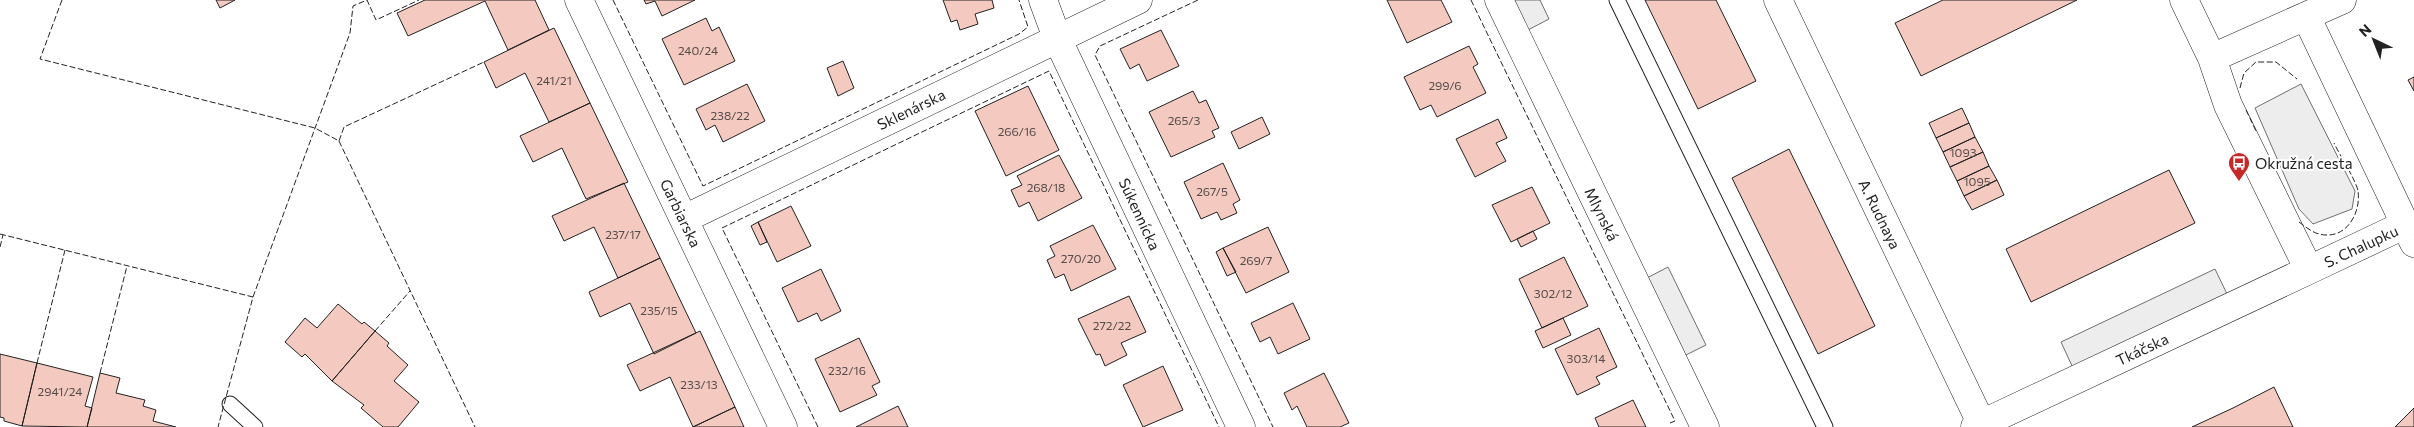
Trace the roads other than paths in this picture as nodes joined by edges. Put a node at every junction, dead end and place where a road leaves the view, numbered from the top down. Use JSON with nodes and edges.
{"nodes":[{"id":1,"x":579,"y":0,"type":"edge"},
{"id":2,"x":1043,"y":0,"type":"edge"},
{"id":3,"x":1138,"y":0,"type":"edge"},
{"id":4,"x":1499,"y":0,"type":"edge"},
{"id":5,"x":1617,"y":0,"type":"edge"},
{"id":6,"x":1778,"y":0,"type":"edge"},
{"id":7,"x":2184,"y":0,"type":"edge"},
{"id":8,"x":2342,"y":0,"type":"edge"},
{"id":9,"x":2306,"y":16,"type":"junction"},
{"id":10,"x":1057,"y":38,"type":"junction"},
{"id":11,"x":2212,"y":58,"type":"junction"},
{"id":12,"x":684,"y":219,"type":"junction"},
{"id":13,"x":2409,"y":234,"type":"edge"},
{"id":14,"x":2308,"y":270,"type":"junction"},
{"id":15,"x":230,"y":404,"type":"dead end"},
{"id":16,"x":1980,"y":426,"type":"edge"},
{"id":17,"x":256,"y":427,"type":"edge"},
{"id":18,"x":783,"y":427,"type":"edge"},
{"id":19,"x":1241,"y":427,"type":"edge"},
{"id":20,"x":1705,"y":427,"type":"edge"},
{"id":21,"x":1825,"y":427,"type":"edge"}],
"edges":[{"from":1,"to":12,"type":"street","name":"Garbiarska"},
{"from":2,"to":10,"type":"street","name":"Súkennícka"},
{"from":3,"to":10,"type":"street","name":"Sklenárska"},
{"from":4,"to":20,"type":"street","name":"Mlynská"},
{"from":5,"to":21,"type":"lane"},
{"from":6,"to":16,"type":"street","name":"A. Rudnaya"},
{"from":7,"to":11,"type":"street","name":"S. Chalupku"},
{"from":8,"to":9,"type":"street"},
{"from":9,"to":11,"type":"street"},
{"from":9,"to":13,"type":"street","name":"S. Chalupku"},
{"from":10,"to":12,"type":"street","name":"Sklenárska"},
{"from":10,"to":19,"type":"street","name":"Súkennícka"},
{"from":11,"to":14,"type":"street","name":"S. Chalupku"},
{"from":12,"to":18,"type":"street","name":"Garbiarska"},
{"from":13,"to":14,"type":"street","name":"S. Chalupku"},
{"from":14,"to":16,"type":"street","name":"Tkáčska"},
{"from":15,"to":17,"type":"lane"}]}
